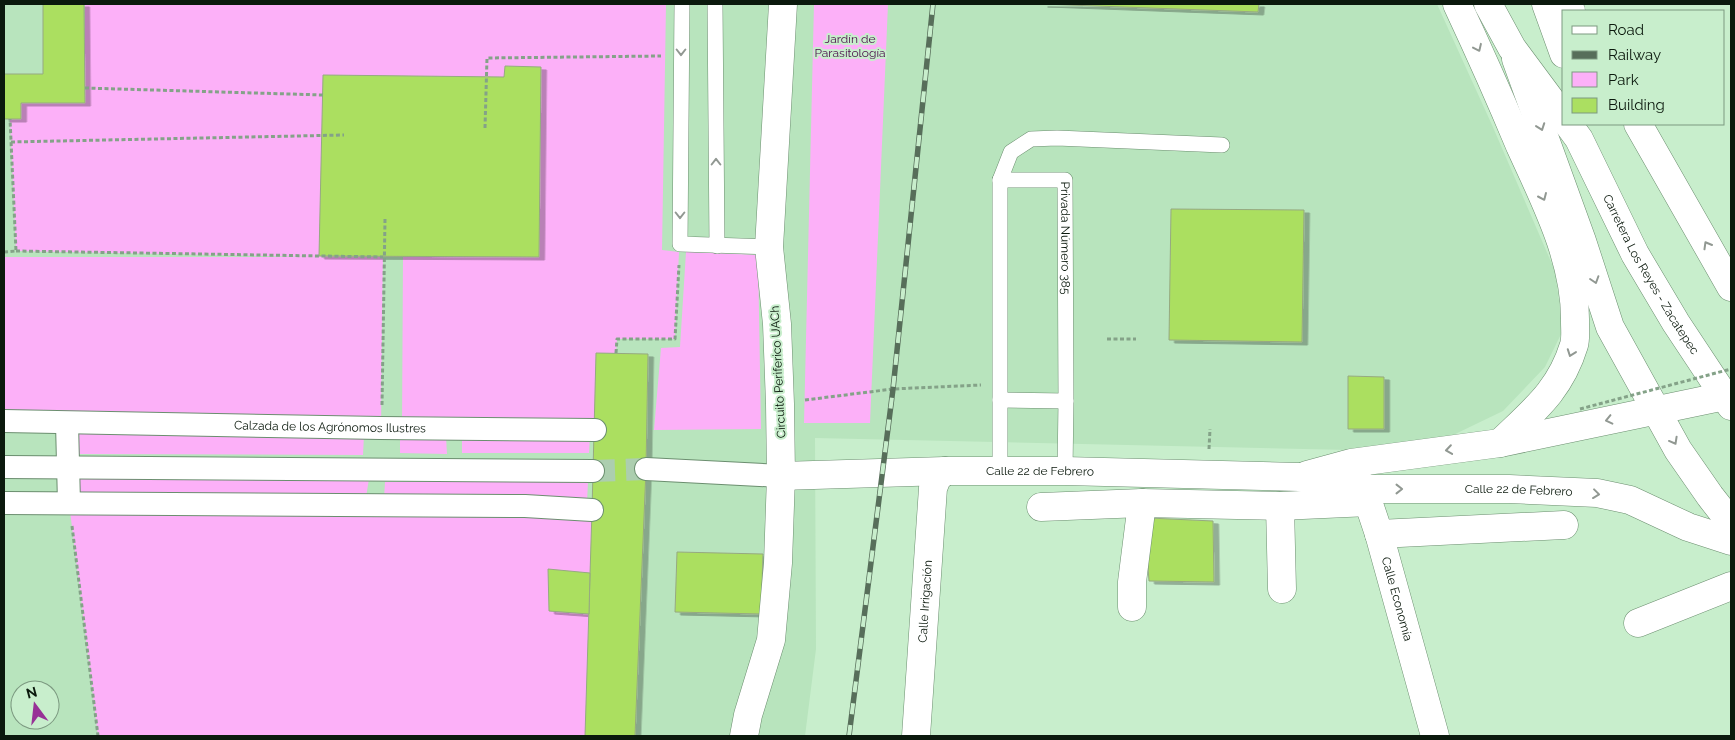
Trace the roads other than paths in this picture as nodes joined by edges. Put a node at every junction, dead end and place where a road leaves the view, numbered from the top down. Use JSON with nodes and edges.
{"nodes":[{"id":1,"x":682,"y":4,"type":"edge"},
{"id":2,"x":715,"y":4,"type":"edge"},
{"id":3,"x":783,"y":4,"type":"edge"},
{"id":4,"x":1457,"y":4,"type":"edge"},
{"id":5,"x":1488,"y":4,"type":"edge"},
{"id":6,"x":1546,"y":4,"type":"edge"},
{"id":7,"x":1512,"y":48,"type":"junction"},
{"id":8,"x":1562,"y":48,"type":"edge"},
{"id":9,"x":1562,"y":112,"type":"edge"},
{"id":10,"x":1639,"y":125,"type":"edge"},
{"id":11,"x":1573,"y":126,"type":"edge"},
{"id":12,"x":1222,"y":145,"type":"dead end"},
{"id":13,"x":1000,"y":180,"type":"junction"},
{"id":14,"x":717,"y":246,"type":"junction"},
{"id":15,"x":769,"y":247,"type":"junction"},
{"id":16,"x":1731,"y":287,"type":"edge"},
{"id":17,"x":1000,"y":394,"type":"junction"},
{"id":18,"x":1066,"y":401,"type":"junction"},
{"id":19,"x":1728,"y":401,"type":"edge"},
{"id":20,"x":1656,"y":410,"type":"junction"},
{"id":21,"x":4,"y":421,"type":"edge"},
{"id":22,"x":67,"y":422,"type":"junction"},
{"id":23,"x":595,"y":430,"type":"dead end"},
{"id":24,"x":1500,"y":443,"type":"junction"},
{"id":25,"x":1351,"y":463,"type":"junction"},
{"id":26,"x":4,"y":467,"type":"edge"},
{"id":27,"x":69,"y":468,"type":"junction"},
{"id":28,"x":646,"y":469,"type":"tunnel mouth"},
{"id":29,"x":593,"y":471,"type":"tunnel mouth"},
{"id":30,"x":945,"y":471,"type":"junction"},
{"id":31,"x":1000,"y":471,"type":"junction"},
{"id":32,"x":1065,"y":471,"type":"junction"},
{"id":33,"x":781,"y":476,"type":"junction"},
{"id":34,"x":1298,"y":477,"type":"junction"},
{"id":35,"x":1366,"y":495,"type":"junction"},
{"id":36,"x":4,"y":503,"type":"edge"},
{"id":37,"x":69,"y":503,"type":"junction"},
{"id":38,"x":1142,"y":503,"type":"junction"},
{"id":39,"x":1280,"y":506,"type":"junction"},
{"id":40,"x":1041,"y":508,"type":"dead end"},
{"id":41,"x":592,"y":510,"type":"dead end"},
{"id":42,"x":1731,"y":523,"type":"edge"},
{"id":43,"x":1564,"y":525,"type":"dead end"},
{"id":44,"x":1379,"y":534,"type":"junction"},
{"id":45,"x":1731,"y":541,"type":"edge"},
{"id":46,"x":1731,"y":586,"type":"edge"},
{"id":47,"x":1282,"y":589,"type":"dead end"},
{"id":48,"x":1132,"y":607,"type":"dead end"},
{"id":49,"x":1638,"y":623,"type":"dead end"},
{"id":50,"x":744,"y":736,"type":"edge"},
{"id":51,"x":916,"y":736,"type":"edge"},
{"id":52,"x":1436,"y":736,"type":"edge"}],
"edges":[{"from":1,"to":14,"type":"lane","one_way":true},
{"from":14,"to":2,"type":"lane","one_way":true},
{"from":3,"to":15,"type":"main road","name":"Circuito Periferico UACh"},
{"from":4,"to":24,"type":"main road","one_way":true},
{"from":5,"to":7,"type":"main road","name":"Carretera Los Reyes - Zacatepec"},
{"from":6,"to":8,"type":"main road"},
{"from":7,"to":9,"type":"main road","name":"Carretera Los Reyes - Zacatepec"},
{"from":7,"to":20,"type":"main road","one_way":true},
{"from":16,"to":10,"type":"main road","one_way":true},
{"from":11,"to":19,"type":"main road","name":"Carretera Los Reyes - Zacatepec"},
{"from":12,"to":13,"type":"lane"},
{"from":13,"to":17,"type":"lane"},
{"from":13,"to":18,"type":"lane","name":"Privada Número 385"},
{"from":14,"to":15,"type":"lane"},
{"from":15,"to":33,"type":"main road","name":"Circuito Periferico UACh"},
{"from":17,"to":18,"type":"lane"},
{"from":17,"to":31,"type":"lane"},
{"from":18,"to":32,"type":"lane","name":"Privada Número 385"},
{"from":19,"to":20,"type":"main road","name":"Calle 22 de Febrero"},
{"from":20,"to":24,"type":"main road","name":"Calle 22 de Febrero","one_way":true},
{"from":20,"to":42,"type":"main road","one_way":true},
{"from":21,"to":22,"type":"street","name":"Calzada de los Agrónomos Ilustres"},
{"from":22,"to":23,"type":"street","name":"Calzada de los Agrónomos Ilustres"},
{"from":22,"to":27,"type":"street"},
{"from":24,"to":25,"type":"main road","name":"Calle 22 de Febrero","one_way":true},
{"from":25,"to":34,"type":"main road","name":"Calle 22 de Febrero"},
{"from":25,"to":35,"type":"main road","name":"Calle Economía"},
{"from":26,"to":27,"type":"street"},
{"from":27,"to":29,"type":"street"},
{"from":27,"to":37,"type":"street"},
{"from":28,"to":33,"type":"street"},
{"from":30,"to":31,"type":"main road","name":"Calle 22 de Febrero"},
{"from":30,"to":33,"type":"main road","name":"Calle 22 de Febrero"},
{"from":30,"to":51,"type":"main road","name":"Calle Irrigación"},
{"from":31,"to":32,"type":"main road","name":"Calle 22 de Febrero"},
{"from":32,"to":34,"type":"main road","name":"Calle 22 de Febrero"},
{"from":33,"to":50,"type":"main road","name":"Circuito Periferico UACh"},
{"from":34,"to":35,"type":"main road","name":"Calle 22 de Febrero"},
{"from":35,"to":39,"type":"main road"},
{"from":35,"to":44,"type":"main road","name":"Calle Economía"},
{"from":35,"to":45,"type":"main road","name":"Calle 22 de Febrero","one_way":true},
{"from":36,"to":37,"type":"street"},
{"from":37,"to":41,"type":"street"},
{"from":38,"to":39,"type":"main road"},
{"from":38,"to":40,"type":"main road"},
{"from":38,"to":48,"type":"main road"},
{"from":39,"to":47,"type":"main road"},
{"from":43,"to":44,"type":"main road"},
{"from":44,"to":52,"type":"main road","name":"Calle Economía"},
{"from":46,"to":49,"type":"main road"}]}
